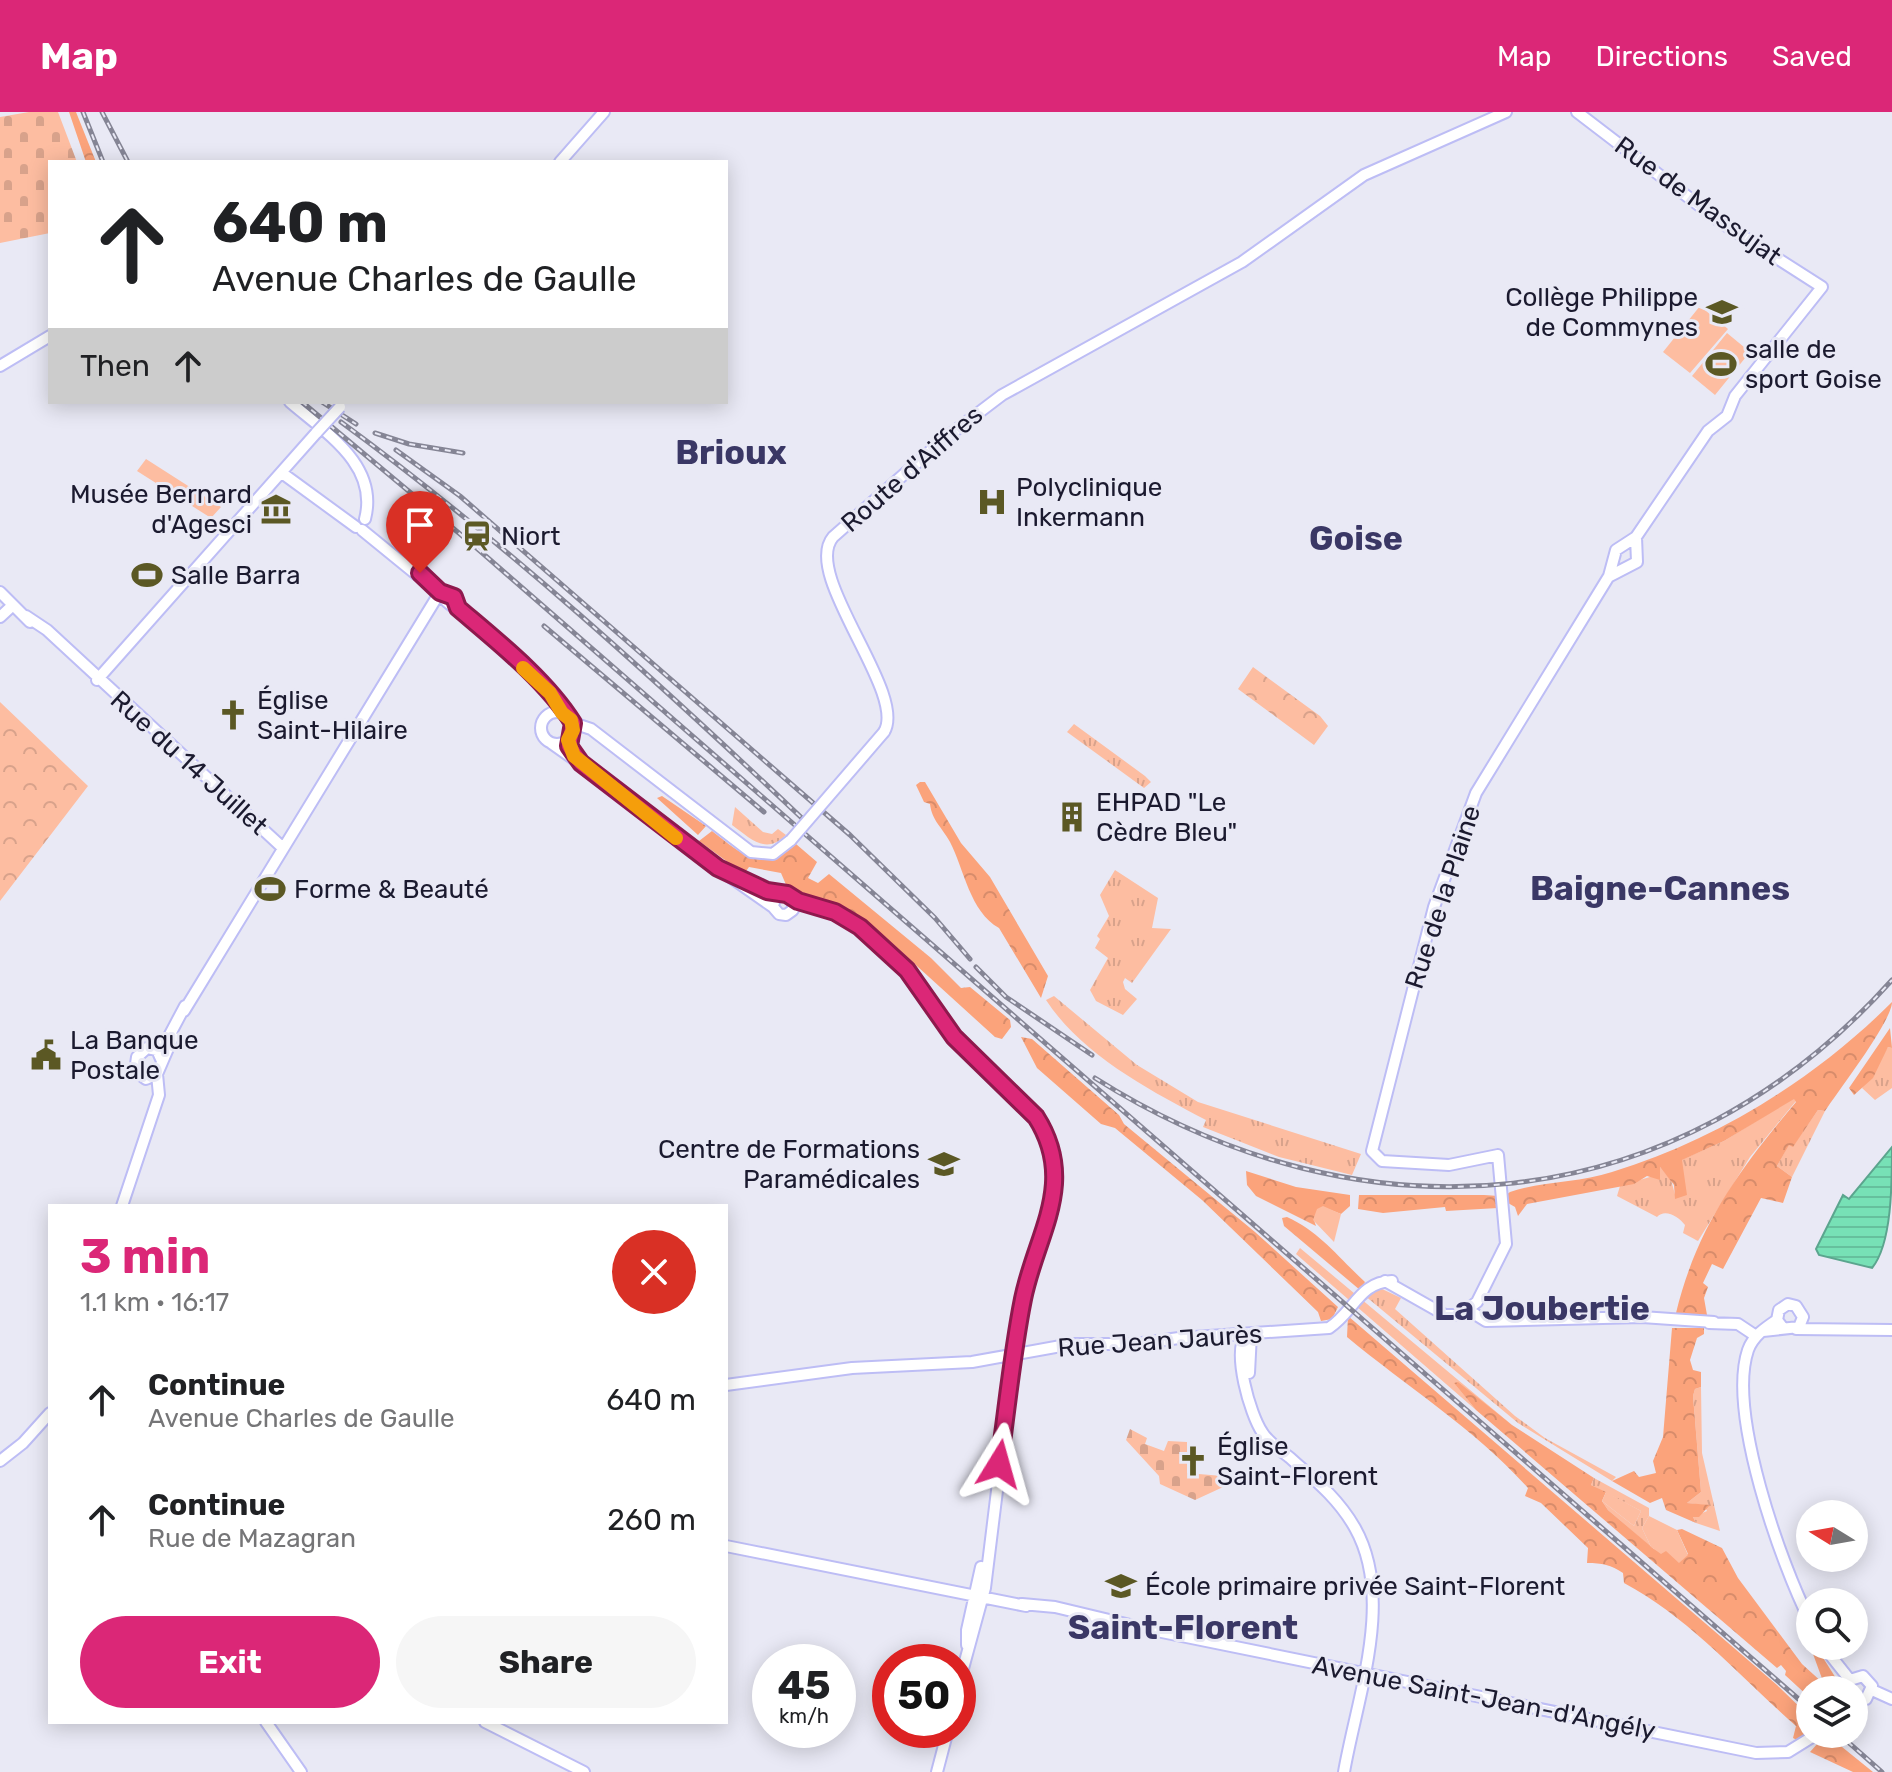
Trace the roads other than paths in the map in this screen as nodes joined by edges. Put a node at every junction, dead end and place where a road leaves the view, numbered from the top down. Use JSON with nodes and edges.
{"nodes":[{"id":1,"x":604,"y":112,"type":"edge"},
{"id":2,"x":1577,"y":112,"type":"edge"},
{"id":3,"x":1502,"y":113,"type":"edge"},
{"id":4,"x":562,"y":160,"type":"edge"},
{"id":5,"x":48,"y":337,"type":"edge"},
{"id":6,"x":0,"y":366,"type":"edge"},
{"id":7,"x":292,"y":404,"type":"edge"},
{"id":8,"x":342,"y":404,"type":"edge"},
{"id":9,"x":282,"y":473,"type":"junction"},
{"id":10,"x":361,"y":523,"type":"junction"},
{"id":11,"x":1632,"y":543,"type":"junction"},
{"id":12,"x":1620,"y":564,"type":"junction"},
{"id":13,"x":0,"y":592,"type":"edge"},
{"id":14,"x":440,"y":592,"type":"junction"},
{"id":15,"x":13,"y":605,"type":"junction"},
{"id":16,"x":0,"y":617,"type":"edge"},
{"id":17,"x":96,"y":678,"type":"junction"},
{"id":18,"x":550,"y":693,"type":"junction"},
{"id":19,"x":562,"y":713,"type":"junction"},
{"id":20,"x":549,"y":715,"type":"junction"},
{"id":21,"x":573,"y":723,"type":"junction"},
{"id":22,"x":598,"y":736,"type":"junction"},
{"id":23,"x":570,"y":738,"type":"junction"},
{"id":24,"x":551,"y":743,"type":"junction"},
{"id":25,"x":581,"y":763,"type":"junction"},
{"id":26,"x":283,"y":848,"type":"junction"},
{"id":27,"x":728,"y":873,"type":"junction"},
{"id":28,"x":780,"y":894,"type":"junction"},
{"id":29,"x":793,"y":898,"type":"junction"},
{"id":30,"x":773,"y":907,"type":"junction"},
{"id":31,"x":791,"y":912,"type":"junction"},
{"id":32,"x":870,"y":935,"type":"junction"},
{"id":33,"x":176,"y":1028,"type":"junction"},
{"id":34,"x":154,"y":1048,"type":"junction"},
{"id":35,"x":162,"y":1061,"type":"junction"},
{"id":36,"x":152,"y":1076,"type":"junction"},
{"id":37,"x":123,"y":1204,"type":"edge"},
{"id":38,"x":1467,"y":1308,"type":"junction"},
{"id":39,"x":1780,"y":1324,"type":"junction"},
{"id":40,"x":1799,"y":1324,"type":"junction"},
{"id":41,"x":1892,"y":1330,"type":"edge"},
{"id":42,"x":1760,"y":1333,"type":"junction"},
{"id":43,"x":1248,"y":1334,"type":"junction"},
{"id":44,"x":1224,"y":1335,"type":"junction"},
{"id":45,"x":1240,"y":1355,"type":"junction"},
{"id":46,"x":728,"y":1385,"type":"edge"},
{"id":47,"x":1251,"y":1398,"type":"junction"},
{"id":48,"x":48,"y":1418,"type":"edge"},
{"id":49,"x":0,"y":1461,"type":"edge"},
{"id":50,"x":728,"y":1546,"type":"edge"},
{"id":51,"x":1796,"y":1589,"type":"edge"},
{"id":52,"x":979,"y":1596,"type":"junction"},
{"id":53,"x":967,"y":1644,"type":"edge"},
{"id":54,"x":1362,"y":1673,"type":"junction"},
{"id":55,"x":1868,"y":1680,"type":"edge"},
{"id":56,"x":1872,"y":1690,"type":"junction"},
{"id":57,"x":1868,"y":1696,"type":"edge"},
{"id":58,"x":1892,"y":1699,"type":"edge"},
{"id":59,"x":267,"y":1724,"type":"edge"},
{"id":60,"x":489,"y":1724,"type":"edge"},
{"id":61,"x":1796,"y":1747,"type":"edge"},
{"id":62,"x":943,"y":1748,"type":"edge"},
{"id":63,"x":301,"y":1772,"type":"edge"},
{"id":64,"x":584,"y":1772,"type":"edge"},
{"id":65,"x":937,"y":1772,"type":"edge"},
{"id":66,"x":1344,"y":1772,"type":"edge"}],
"edges":[{"from":1,"to":4,"type":"main road"},
{"from":2,"to":11,"type":"main road","name":"Rue de Massujat"},
{"from":3,"to":22,"type":"main road","name":"Route d'Aiffres","bridge":true},
{"from":5,"to":6,"type":"main road"},
{"from":7,"to":10,"type":"main road"},
{"from":8,"to":9,"type":"main road","bridge":true},
{"from":9,"to":10,"type":"main road"},
{"from":9,"to":17,"type":"main road"},
{"from":10,"to":14,"type":"main road"},
{"from":11,"to":12,"type":"main road"},
{"from":11,"to":12,"type":"main road"},
{"from":12,"to":38,"type":"main road","name":"Rue de la Plaine"},
{"from":13,"to":15,"type":"main road","name":"Rue du 14 Juillet"},
{"from":14,"to":18,"type":"main road"},
{"from":14,"to":26,"type":"main road"},
{"from":15,"to":16,"type":"main road"},
{"from":15,"to":17,"type":"main road","name":"Rue du 14 Juillet"},
{"from":17,"to":26,"type":"main road","name":"Rue du 14 Juillet"},
{"from":18,"to":19,"type":"main road"},
{"from":18,"to":20,"type":"main road"},
{"from":19,"to":20,"type":"main road"},
{"from":19,"to":21,"type":"main road"},
{"from":20,"to":24,"type":"main road"},
{"from":21,"to":22,"type":"main road","name":"Route d'Aiffres"},
{"from":21,"to":23,"type":"main road"},
{"from":22,"to":23,"type":"main road"},
{"from":23,"to":24,"type":"main road"},
{"from":23,"to":25,"type":"main road"},
{"from":24,"to":25,"type":"main road"},
{"from":25,"to":27,"type":"main road"},
{"from":26,"to":33,"type":"main road"},
{"from":27,"to":28,"type":"main road"},
{"from":27,"to":30,"type":"main road"},
{"from":28,"to":29,"type":"main road"},
{"from":28,"to":30,"type":"main road"},
{"from":29,"to":31,"type":"main road"},
{"from":29,"to":32,"type":"main road"},
{"from":30,"to":31,"type":"main road"},
{"from":31,"to":32,"type":"main road"},
{"from":32,"to":52,"type":"main road"},
{"from":33,"to":34,"type":"main road"},
{"from":33,"to":35,"type":"main road"},
{"from":34,"to":35,"type":"main road"},
{"from":34,"to":36,"type":"main road"},
{"from":35,"to":36,"type":"main road"},
{"from":36,"to":37,"type":"main road"},
{"from":38,"to":42,"type":"main road","name":"Rue Jean Jaurès"},
{"from":38,"to":43,"type":"main road","name":"Rue Jean Jaurès"},
{"from":39,"to":40,"type":"main road"},
{"from":39,"to":40,"type":"main road"},
{"from":39,"to":42,"type":"main road","name":"Rue Jean Jaurès"},
{"from":40,"to":41,"type":"main road"},
{"from":42,"to":51,"type":"main road"},
{"from":43,"to":44,"type":"main road","name":"Rue Jean Jaurès"},
{"from":43,"to":45,"type":"main road"},
{"from":43,"to":47,"type":"main road"},
{"from":44,"to":45,"type":"main road"},
{"from":44,"to":46,"type":"main road","name":"Rue Jean Jaurès"},
{"from":45,"to":47,"type":"main road"},
{"from":47,"to":54,"type":"main road"},
{"from":48,"to":49,"type":"main road"},
{"from":50,"to":52,"type":"main road","name":"Avenue Saint-Jean-d'Angély"},
{"from":52,"to":53,"type":"main road"},
{"from":52,"to":54,"type":"main road","name":"Avenue Saint-Jean-d'Angély"},
{"from":54,"to":61,"type":"main road","name":"Avenue Saint-Jean-d'Angély"},
{"from":54,"to":66,"type":"main road"},
{"from":55,"to":56,"type":"main road"},
{"from":56,"to":57,"type":"main road"},
{"from":56,"to":58,"type":"main road"},
{"from":59,"to":63,"type":"main road"},
{"from":60,"to":64,"type":"main road"},
{"from":62,"to":65,"type":"main road"}]}
